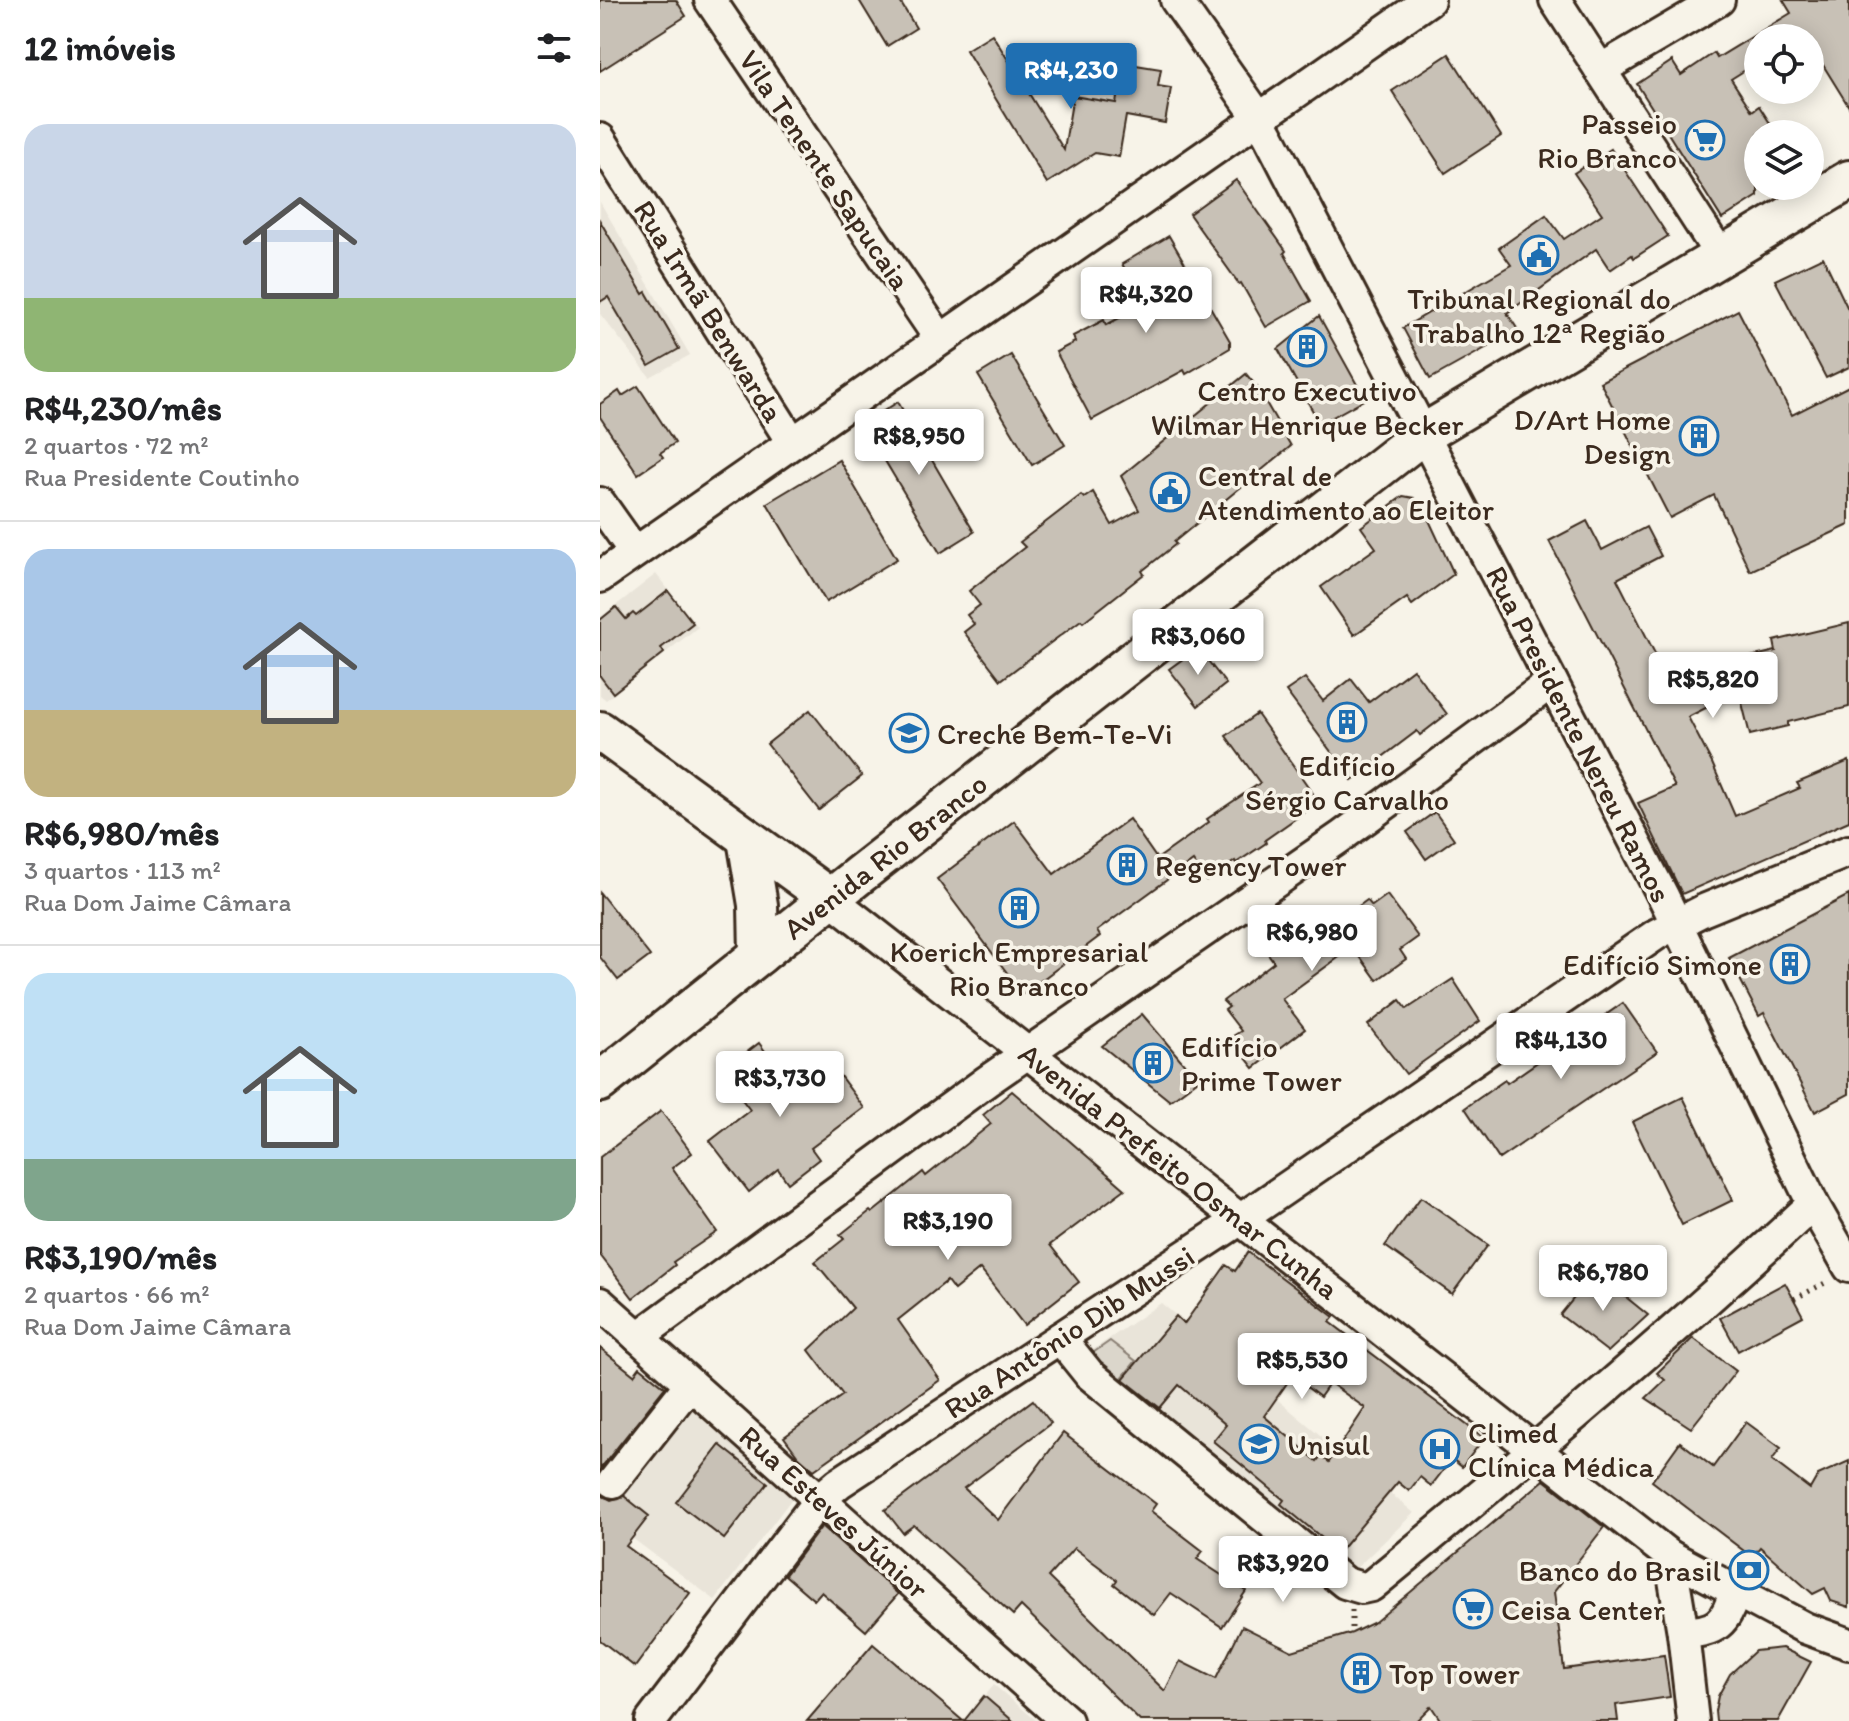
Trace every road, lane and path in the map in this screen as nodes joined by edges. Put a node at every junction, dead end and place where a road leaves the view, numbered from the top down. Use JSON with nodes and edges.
{"nodes":[{"id":1,"x":710,"y":0,"type":"edge"},
{"id":2,"x":1176,"y":0,"type":"edge"},
{"id":3,"x":1429,"y":0,"type":"edge"},
{"id":4,"x":1555,"y":0,"type":"edge"},
{"id":5,"x":1719,"y":0,"type":"edge"},
{"id":6,"x":1600,"y":70,"type":"junction"},
{"id":7,"x":1259,"y":118,"type":"junction"},
{"id":8,"x":600,"y":139,"type":"edge"},
{"id":9,"x":1849,"y":180,"type":"edge"},
{"id":10,"x":1721,"y":256,"type":"junction"},
{"id":11,"x":940,"y":339,"type":"junction"},
{"id":12,"x":1423,"y":434,"type":"junction"},
{"id":13,"x":792,"y":442,"type":"junction"},
{"id":14,"x":600,"y":503,"type":"edge"},
{"id":15,"x":634,"y":551,"type":"junction"},
{"id":16,"x":600,"y":577,"type":"edge"},
{"id":17,"x":1552,"y":682,"type":"junction"},
{"id":18,"x":600,"y":731,"type":"edge"},
{"id":19,"x":747,"y":839,"type":"junction"},
{"id":20,"x":1849,"y":851,"type":"edge"},
{"id":21,"x":831,"y":899,"type":"junction"},
{"id":22,"x":1676,"y":923,"type":"junction"},
{"id":23,"x":759,"y":955,"type":"junction"},
{"id":24,"x":1027,"y":1053,"type":"junction"},
{"id":25,"x":600,"y":1082,"type":"edge"},
{"id":26,"x":1813,"y":1204,"type":"junction"},
{"id":27,"x":1241,"y":1219,"type":"junction"},
{"id":28,"x":1843,"y":1271,"type":"edge"},
{"id":29,"x":1794,"y":1299,"type":"dead end"},
{"id":30,"x":600,"y":1303,"type":"edge"},
{"id":31,"x":638,"y":1337,"type":"junction"},
{"id":32,"x":1060,"y":1338,"type":"junction"},
{"id":33,"x":690,"y":1384,"type":"junction"},
{"id":34,"x":1536,"y":1451,"type":"junction"},
{"id":35,"x":613,"y":1482,"type":"dead end"},
{"id":36,"x":819,"y":1500,"type":"junction"},
{"id":37,"x":1670,"y":1556,"type":"junction"},
{"id":38,"x":1735,"y":1592,"type":"junction"},
{"id":39,"x":1357,"y":1596,"type":"junction"},
{"id":40,"x":1352,"y":1633,"type":"dead end"},
{"id":41,"x":1683,"y":1633,"type":"junction"},
{"id":42,"x":1849,"y":1644,"type":"edge"},
{"id":43,"x":651,"y":1721,"type":"edge"},
{"id":44,"x":1067,"y":1721,"type":"edge"},
{"id":45,"x":1693,"y":1721,"type":"edge"}],
"edges":[{"from":1,"to":11,"type":"street","name":"Vila Tenente Sapucaia"},
{"from":2,"to":7,"type":"street","name":"Rua Presidente Nereu Ramos"},
{"from":3,"to":7,"type":"street"},
{"from":4,"to":6,"type":"street"},
{"from":5,"to":6,"type":"street"},
{"from":6,"to":10,"type":"street"},
{"from":7,"to":11,"type":"street"},
{"from":7,"to":12,"type":"street","name":"Rua Presidente Nereu Ramos"},
{"from":8,"to":13,"type":"street","name":"Rua Irmã Benwarda"},
{"from":9,"to":10,"type":"main road","name":"Avenida Rio Branco"},
{"from":10,"to":12,"type":"main road","name":"Avenida Rio Branco"},
{"from":11,"to":13,"type":"street"},
{"from":12,"to":17,"type":"street","name":"Rua Presidente Nereu Ramos"},
{"from":12,"to":21,"type":"main road","name":"Avenida Rio Branco"},
{"from":13,"to":15,"type":"street"},
{"from":14,"to":15,"type":"street"},
{"from":15,"to":16,"type":"street"},
{"from":17,"to":22,"type":"street","name":"Rua Presidente Nereu Ramos"},
{"from":17,"to":24,"type":"street"},
{"from":18,"to":19,"type":"main road","name":"Avenida Prefeito Osmar Cunha"},
{"from":19,"to":21,"type":"main road","name":"Avenida Prefeito Osmar Cunha"},
{"from":19,"to":23,"type":"main road"},
{"from":20,"to":22,"type":"street","name":"Rua Antônio Dib Mussi"},
{"from":21,"to":23,"type":"main road","name":"Avenida Rio Branco"},
{"from":21,"to":24,"type":"street","name":"Avenida Prefeito Osmar Cunha"},
{"from":22,"to":26,"type":"street","name":"Rua Presidente Nereu Ramos"},
{"from":22,"to":27,"type":"street","name":"Rua Antônio Dib Mussi"},
{"from":23,"to":25,"type":"main road","name":"Avenida Rio Branco"},
{"from":24,"to":27,"type":"street","name":"Avenida Prefeito Osmar Cunha"},
{"from":24,"to":31,"type":"street"},
{"from":26,"to":28,"type":"street","name":"Rua Presidente Nereu Ramos"},
{"from":26,"to":34,"type":"street"},
{"from":27,"to":32,"type":"street","name":"Rua Antônio Dib Mussi"},
{"from":27,"to":34,"type":"street","name":"Avenida Prefeito Osmar Cunha"},
{"from":28,"to":29,"type":"path"},
{"from":30,"to":31,"type":"street","name":"Rua Esteves Júnior"},
{"from":31,"to":33,"type":"street","name":"Rua Esteves Júnior"},
{"from":32,"to":36,"type":"street","name":"Rua Antônio Dib Mussi"},
{"from":32,"to":39,"type":"street"},
{"from":33,"to":35,"type":"street"},
{"from":33,"to":36,"type":"street","name":"Rua Esteves Júnior"},
{"from":34,"to":37,"type":"street","name":"Avenida Prefeito Osmar Cunha"},
{"from":34,"to":39,"type":"street"},
{"from":36,"to":43,"type":"street","name":"Rua Antônio Dib Mussi"},
{"from":36,"to":44,"type":"street","name":"Rua Esteves Júnior"},
{"from":37,"to":38,"type":"street","name":"Avenida Prefeito Osmar Cunha"},
{"from":37,"to":41,"type":"street"},
{"from":38,"to":41,"type":"street"},
{"from":38,"to":42,"type":"street","name":"Avenida Prefeito Osmar Cunha"},
{"from":39,"to":40,"type":"path"},
{"from":41,"to":45,"type":"street"}]}
